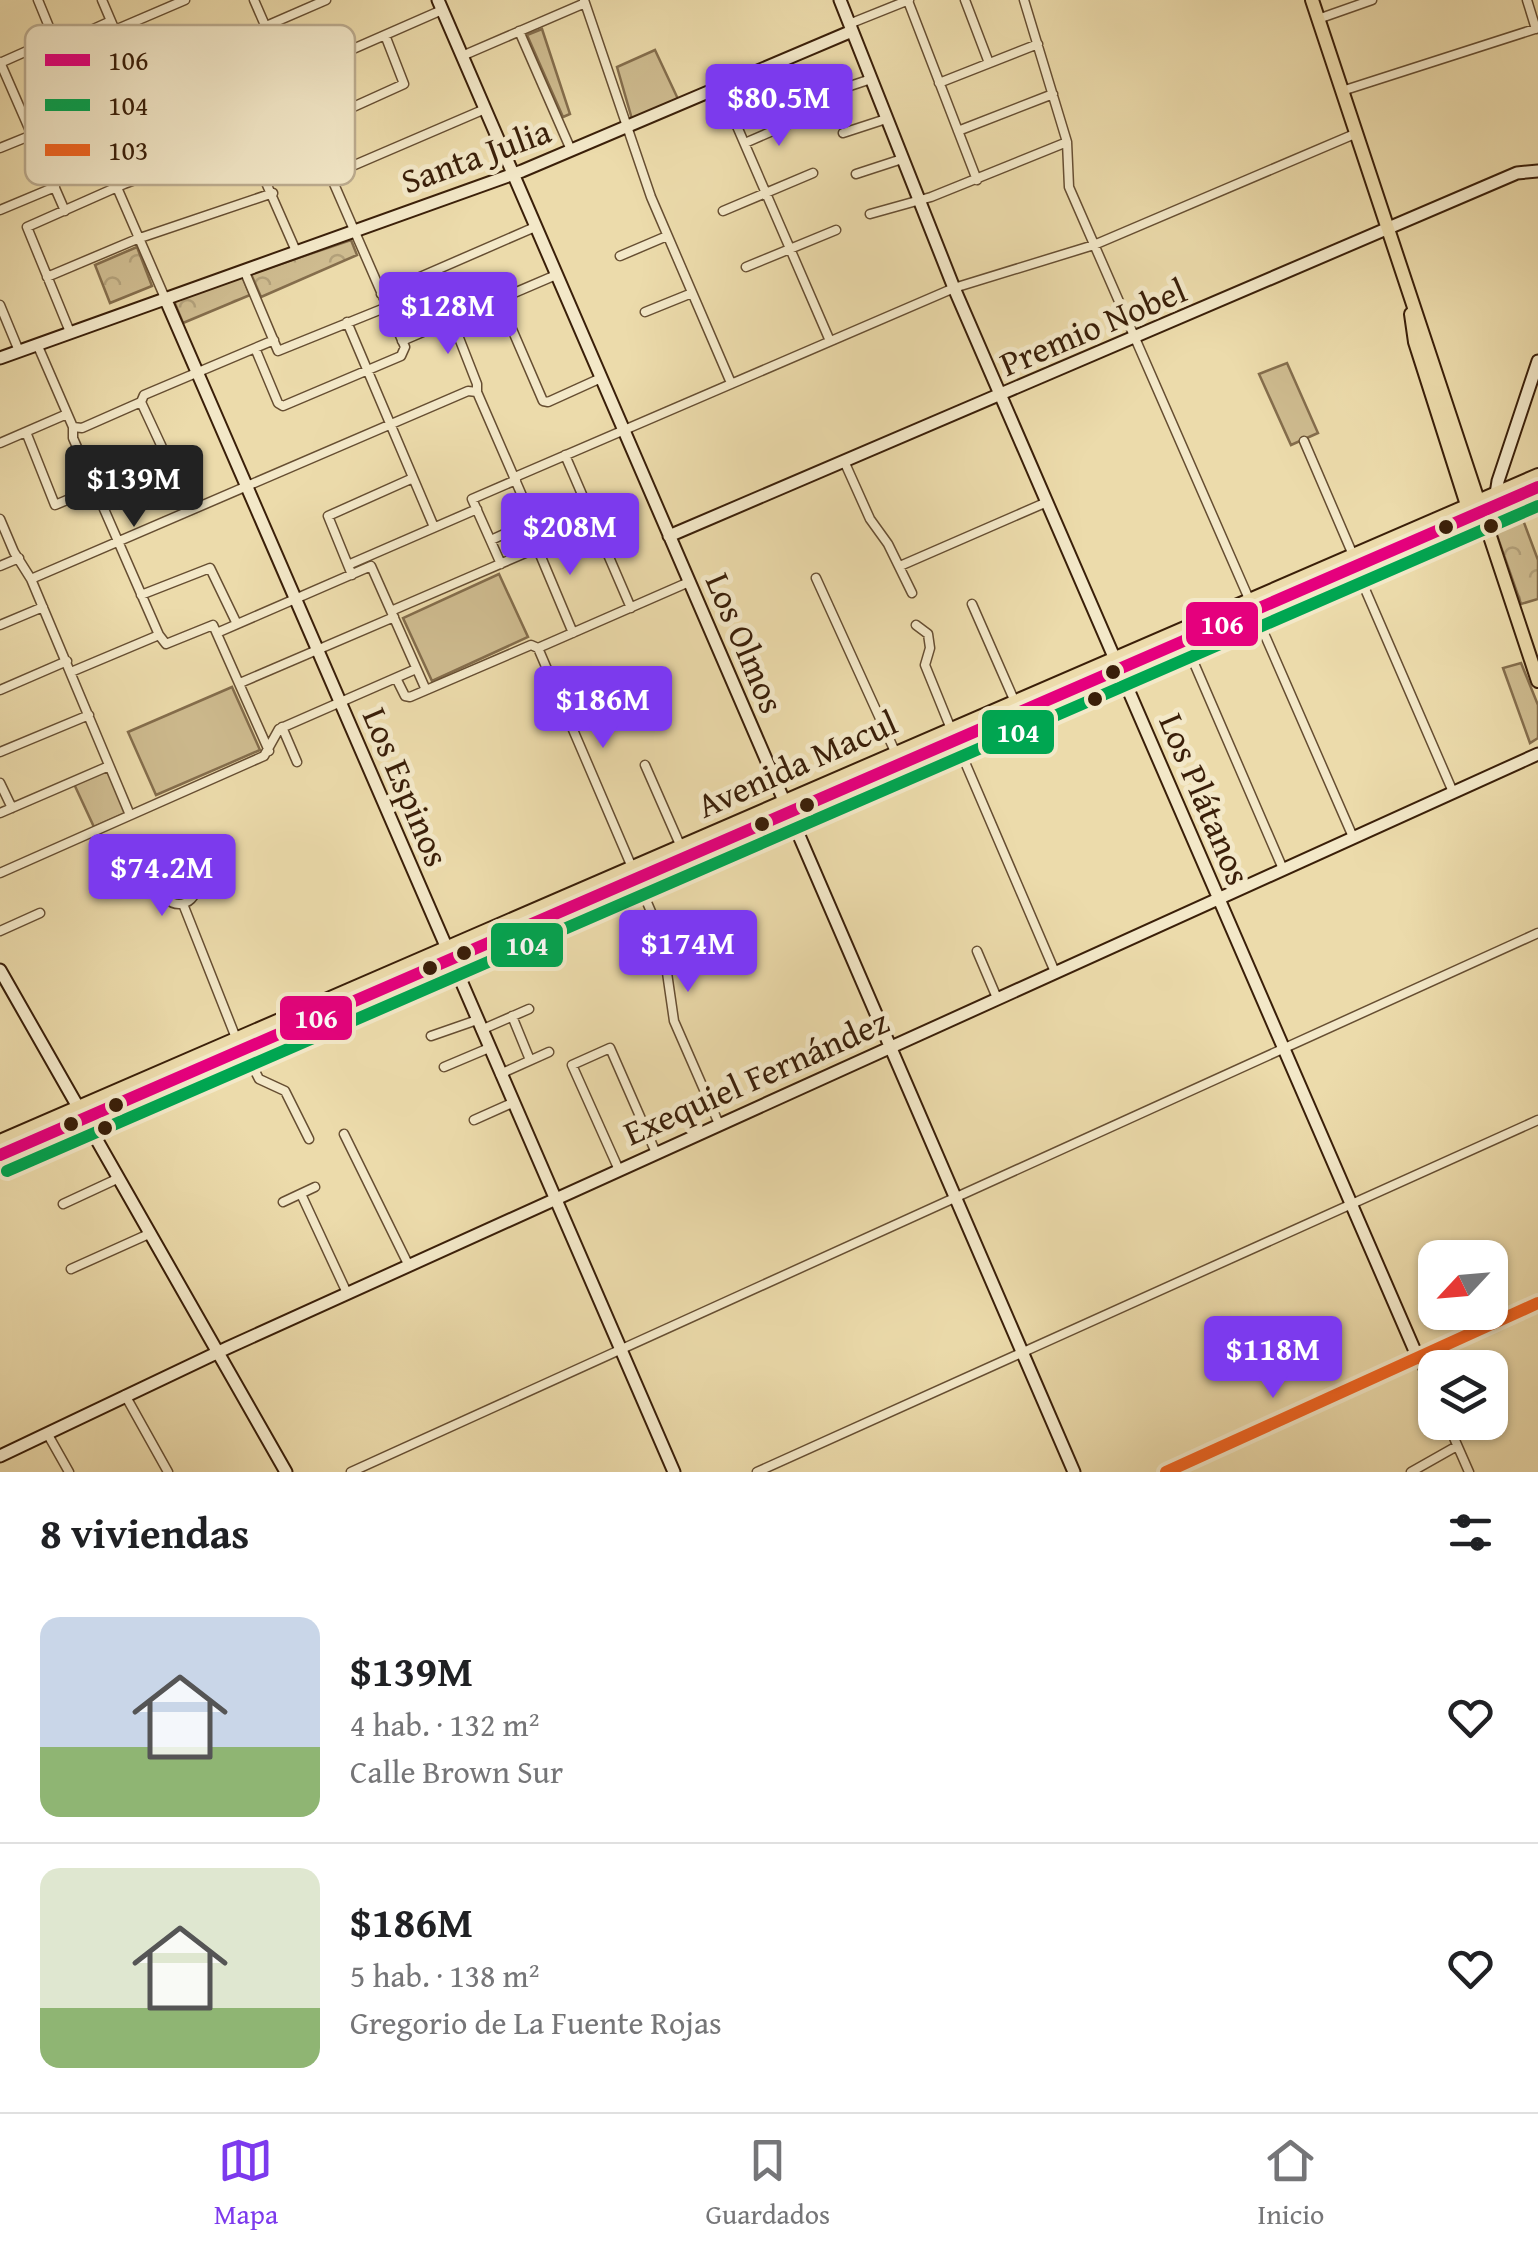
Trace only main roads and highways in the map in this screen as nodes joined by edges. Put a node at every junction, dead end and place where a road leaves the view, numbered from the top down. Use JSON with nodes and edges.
{"nodes":[{"id":1,"x":1312,"y":0,"type":"edge"},
{"id":2,"x":1538,"y":475,"type":"edge"},
{"id":3,"x":1538,"y":487,"type":"edge"},
{"id":4,"x":1484,"y":503,"type":"junction"},
{"id":5,"x":1252,"y":605,"type":"junction"},
{"id":6,"x":1117,"y":663,"type":"junction"},
{"id":7,"x":1538,"y":681,"type":"edge"},
{"id":8,"x":953,"y":734,"type":"junction"},
{"id":9,"x":786,"y":807,"type":"junction"},
{"id":10,"x":634,"y":873,"type":"junction"},
{"id":11,"x":82,"y":1112,"type":"junction"},
{"id":12,"x":0,"y":1141,"type":"edge"},
{"id":13,"x":0,"y":1155,"type":"edge"}],
"edges":[{"from":1,"to":4,"type":"main road"},
{"from":2,"to":4,"type":"main road","name":"Avenida Macul"},
{"from":3,"to":4,"type":"main road","name":"Avenida Macul"},
{"from":4,"to":5,"type":"main road","name":"Avenida Macul"},
{"from":4,"to":7,"type":"main road"},
{"from":5,"to":6,"type":"main road","name":"Avenida Macul"},
{"from":5,"to":6,"type":"main road","name":"Avenida Macul"},
{"from":6,"to":8,"type":"main road","name":"Avenida Macul"},
{"from":6,"to":8,"type":"main road","name":"Avenida Macul"},
{"from":8,"to":9,"type":"main road","name":"Avenida Macul"},
{"from":9,"to":10,"type":"main road","name":"Avenida Macul"},
{"from":9,"to":10,"type":"main road","name":"Avenida Macul"},
{"from":10,"to":11,"type":"main road","name":"Avenida Macul"},
{"from":11,"to":12,"type":"main road"},
{"from":11,"to":13,"type":"main road"}]}
